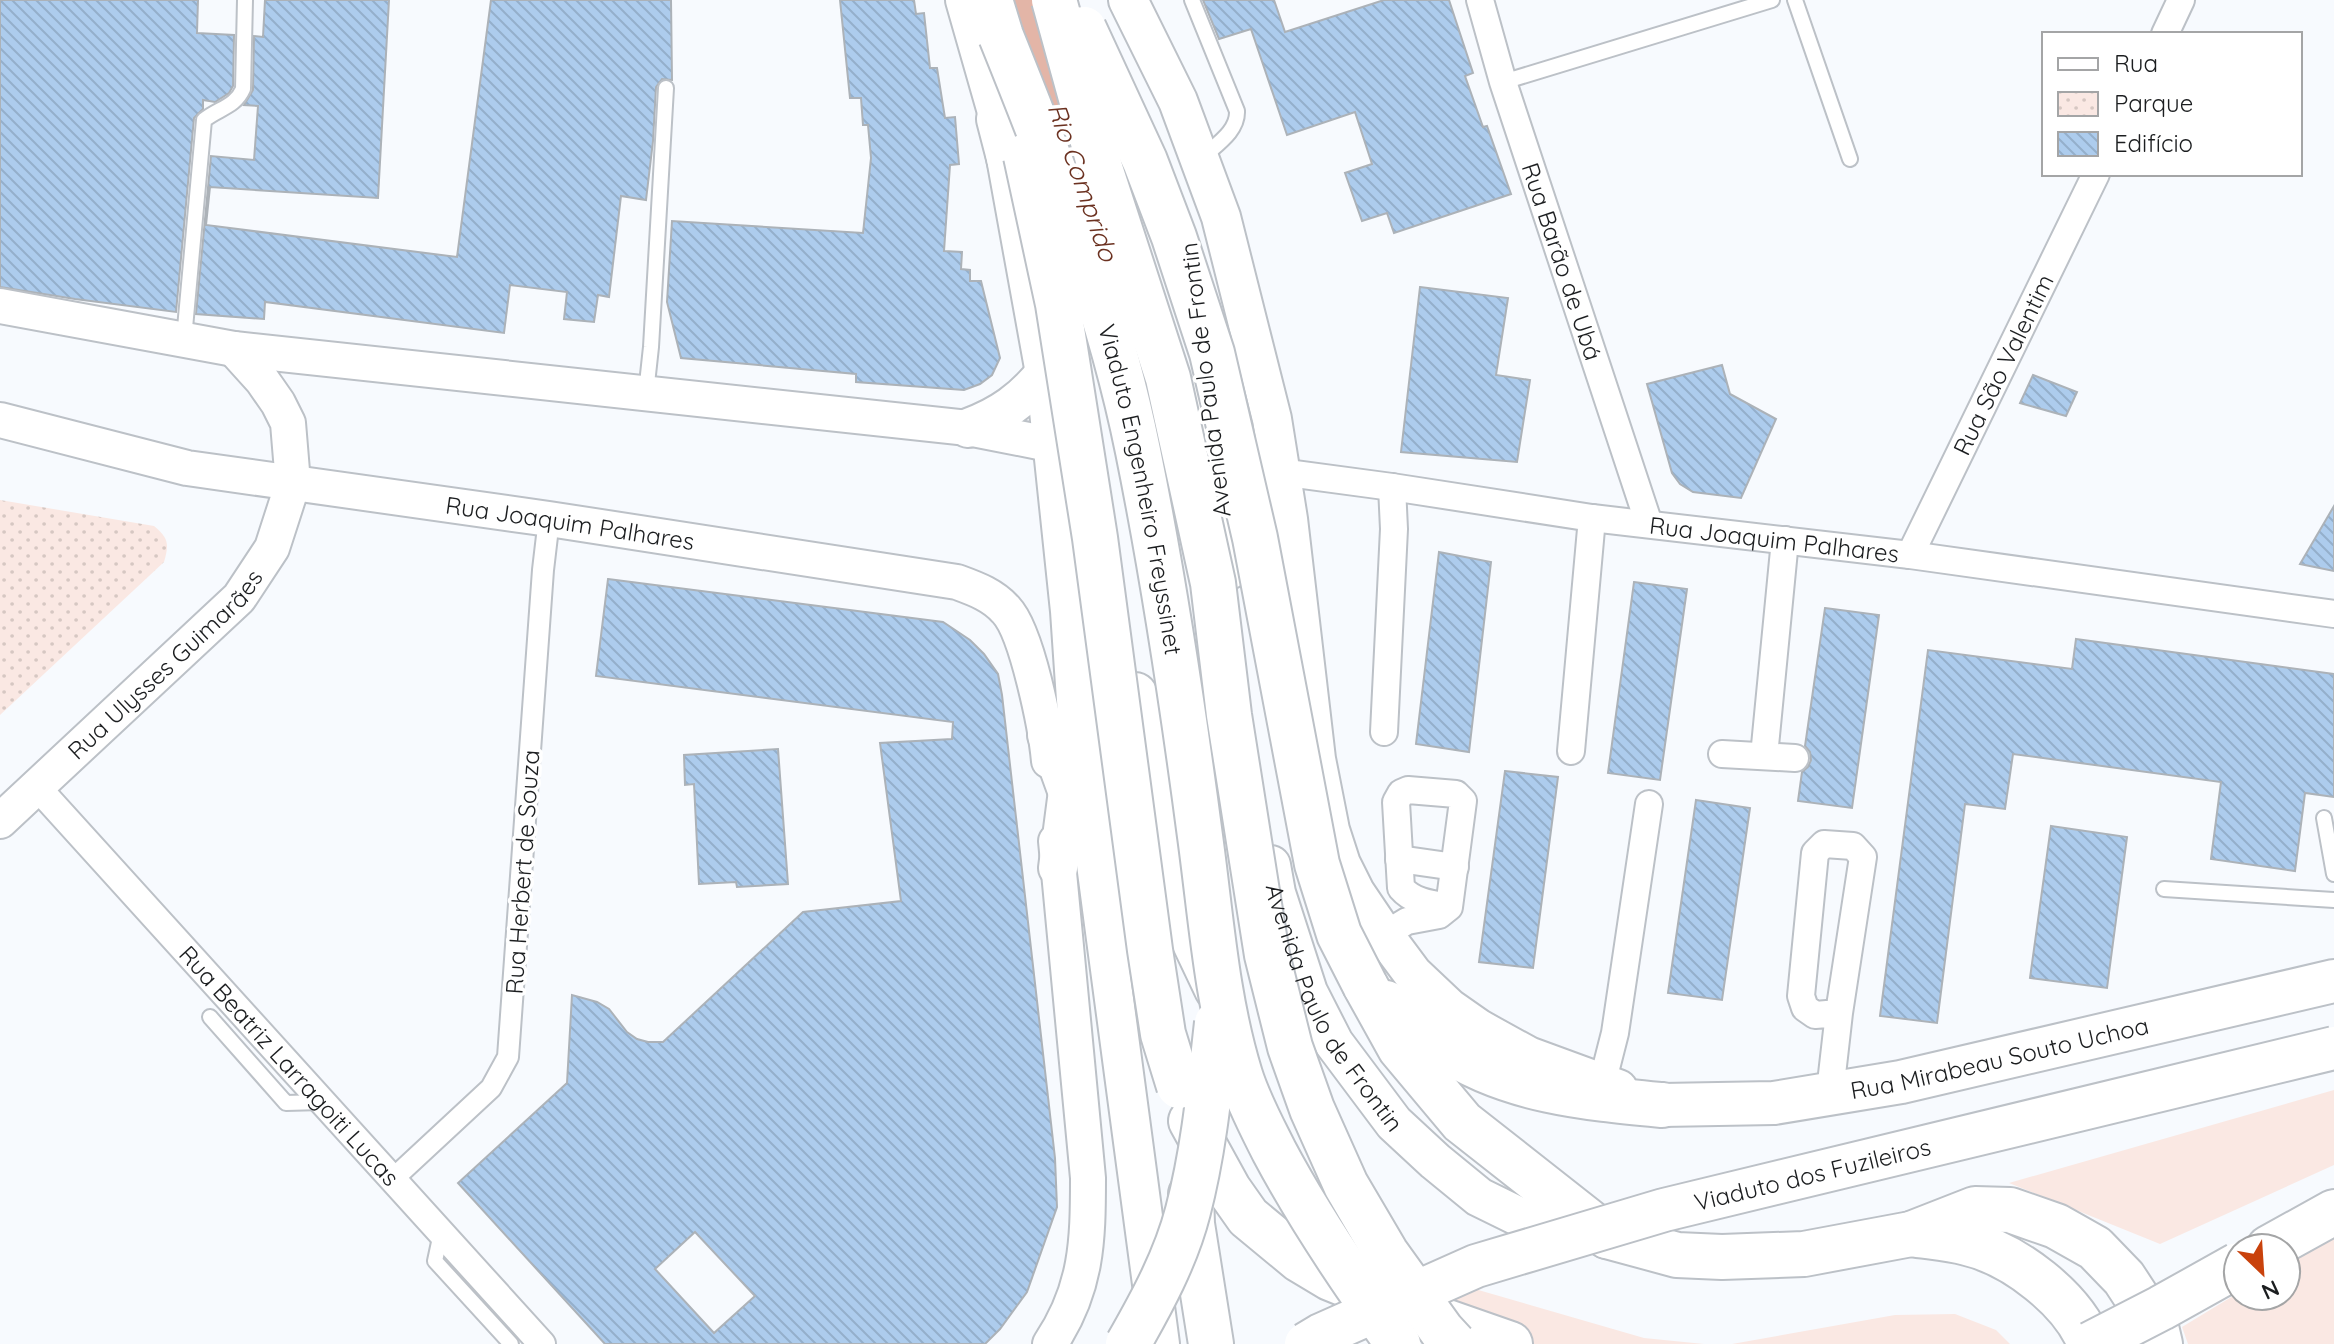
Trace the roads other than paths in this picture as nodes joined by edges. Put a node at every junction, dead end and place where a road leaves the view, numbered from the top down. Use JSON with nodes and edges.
{"nodes":[{"id":1,"x":245,"y":0,"type":"edge"},
{"id":2,"x":965,"y":0,"type":"edge"},
{"id":3,"x":1054,"y":0,"type":"edge"},
{"id":4,"x":1067,"y":0,"type":"edge"},
{"id":5,"x":1192,"y":0,"type":"edge"},
{"id":6,"x":1480,"y":0,"type":"edge"},
{"id":7,"x":1772,"y":0,"type":"edge"},
{"id":8,"x":1795,"y":0,"type":"edge"},
{"id":9,"x":2181,"y":0,"type":"edge"},
{"id":10,"x":1136,"y":16,"type":"edge"},
{"id":11,"x":996,"y":18,"type":"edge"},
{"id":12,"x":2166,"y":32,"type":"edge"},
{"id":13,"x":1503,"y":82,"type":"junction"},
{"id":14,"x":666,"y":88,"type":"dead end"},
{"id":15,"x":1178,"y":101,"type":"junction"},
{"id":16,"x":999,"y":119,"type":"junction"},
{"id":17,"x":1850,"y":159,"type":"dead end"},
{"id":18,"x":1200,"y":160,"type":"junction"},
{"id":19,"x":2095,"y":176,"type":"edge"},
{"id":20,"x":0,"y":306,"type":"edge"},
{"id":21,"x":184,"y":340,"type":"junction"},
{"id":22,"x":234,"y":349,"type":"junction"},
{"id":23,"x":1045,"y":373,"type":"junction"},
{"id":24,"x":646,"y":393,"type":"junction"},
{"id":25,"x":0,"y":420,"type":"edge"},
{"id":26,"x":968,"y":428,"type":"junction"},
{"id":27,"x":1054,"y":445,"type":"junction"},
{"id":28,"x":1214,"y":466,"type":"junction"},
{"id":29,"x":1280,"y":471,"type":"junction"},
{"id":30,"x":293,"y":483,"type":"junction"},
{"id":31,"x":1392,"y":487,"type":"junction"},
{"id":32,"x":1592,"y":518,"type":"junction"},
{"id":33,"x":549,"y":519,"type":"junction"},
{"id":34,"x":1649,"y":524,"type":"junction"},
{"id":35,"x":1785,"y":540,"type":"junction"},
{"id":36,"x":1910,"y":555,"type":"junction"},
{"id":37,"x":2334,"y":614,"type":"edge"},
{"id":38,"x":1062,"y":732,"type":"junction"},
{"id":39,"x":1384,"y":732,"type":"dead end"},
{"id":40,"x":1571,"y":751,"type":"dead end"},
{"id":41,"x":1722,"y":754,"type":"dead end"},
{"id":42,"x":1764,"y":756,"type":"junction"},
{"id":43,"x":1795,"y":758,"type":"dead end"},
{"id":44,"x":37,"y":787,"type":"junction"},
{"id":45,"x":1067,"y":789,"type":"junction"},
{"id":46,"x":1649,"y":804,"type":"dead end"},
{"id":47,"x":2324,"y":818,"type":"dead end"},
{"id":48,"x":0,"y":821,"type":"edge"},
{"id":49,"x":1399,"y":859,"type":"junction"},
{"id":50,"x":1097,"y":863,"type":"junction"},
{"id":51,"x":1455,"y":867,"type":"junction"},
{"id":52,"x":1058,"y":868,"type":"junction"},
{"id":53,"x":2334,"y":874,"type":"edge"},
{"id":54,"x":2164,"y":889,"type":"dead end"},
{"id":55,"x":2334,"y":900,"type":"edge"},
{"id":56,"x":1449,"y":907,"type":"junction"},
{"id":57,"x":1384,"y":935,"type":"junction"},
{"id":58,"x":2334,"y":981,"type":"edge"},
{"id":59,"x":1365,"y":985,"type":"junction"},
{"id":60,"x":1220,"y":997,"type":"junction"},
{"id":61,"x":1839,"y":1013,"type":"junction"},
{"id":62,"x":210,"y":1017,"type":"dead end"},
{"id":63,"x":2334,"y":1048,"type":"edge"},
{"id":64,"x":1602,"y":1084,"type":"junction"},
{"id":65,"x":1830,"y":1092,"type":"junction"},
{"id":66,"x":323,"y":1102,"type":"junction"},
{"id":67,"x":1184,"y":1103,"type":"junction"},
{"id":68,"x":1662,"y":1105,"type":"junction"},
{"id":69,"x":393,"y":1179,"type":"junction"},
{"id":70,"x":2334,"y":1212,"type":"edge"},
{"id":71,"x":2298,"y":1232,"type":"edge"},
{"id":72,"x":441,"y":1233,"type":"junction"},
{"id":73,"x":1911,"y":1234,"type":"junction"},
{"id":74,"x":1607,"y":1236,"type":"junction"},
{"id":75,"x":2222,"y":1274,"type":"edge"},
{"id":76,"x":1384,"y":1300,"type":"junction"},
{"id":77,"x":511,"y":1344,"type":"edge"},
{"id":78,"x":542,"y":1344,"type":"edge"},
{"id":79,"x":1050,"y":1344,"type":"edge"},
{"id":80,"x":1128,"y":1344,"type":"edge"},
{"id":81,"x":1160,"y":1344,"type":"edge"},
{"id":82,"x":1211,"y":1344,"type":"edge"},
{"id":83,"x":1306,"y":1344,"type":"edge"},
{"id":84,"x":1398,"y":1344,"type":"edge"},
{"id":85,"x":1454,"y":1344,"type":"edge"},
{"id":86,"x":1510,"y":1344,"type":"edge"},
{"id":87,"x":2091,"y":1344,"type":"edge"},
{"id":88,"x":2160,"y":1344,"type":"edge"}],
"edges":[{"from":1,"to":21,"type":"lane"},
{"from":2,"to":16,"type":"main road"},
{"from":3,"to":85,"type":"highway","name":"Viaduto Engenheiro Freyssinet","bridge":true},
{"from":4,"to":59,"type":"highway","bridge":true},
{"from":5,"to":18,"type":"lane"},
{"from":6,"to":13,"type":"street","name":"Rua Barão de Ubá"},
{"from":7,"to":13,"type":"lane"},
{"from":8,"to":17,"type":"lane"},
{"from":9,"to":12,"type":"street"},
{"from":10,"to":15,"type":"main road","name":"Avenida Paulo de Frontin"},
{"from":10,"to":16,"type":"main road"},
{"from":11,"to":60,"type":"highway","name":"Viaduto Engenheiro Freyssinet","bridge":true},
{"from":11,"to":67,"type":"highway","bridge":true},
{"from":13,"to":34,"type":"street","name":"Rua Barão de Ubá"},
{"from":14,"to":24,"type":"lane"},
{"from":15,"to":18,"type":"main road","name":"Avenida Paulo de Frontin"},
{"from":15,"to":28,"type":"main road","name":"Avenida Paulo de Frontin"},
{"from":16,"to":23,"type":"main road"},
{"from":16,"to":76,"type":"highway"},
{"from":18,"to":29,"type":"main road","name":"Avenida Paulo de Frontin"},
{"from":19,"to":36,"type":"street","name":"Rua São Valentim"},
{"from":20,"to":21,"type":"street"},
{"from":21,"to":22,"type":"street"},
{"from":22,"to":24,"type":"street"},
{"from":22,"to":30,"type":"street"},
{"from":23,"to":26,"type":"main road"},
{"from":23,"to":27,"type":"main road"},
{"from":24,"to":26,"type":"street"},
{"from":25,"to":30,"type":"street","name":"Rua Joaquim Palhares"},
{"from":26,"to":27,"type":"street"},
{"from":27,"to":38,"type":"main road"},
{"from":28,"to":29,"type":"street","name":"Rua Joaquim Palhares"},
{"from":28,"to":74,"type":"main road","name":"Avenida Paulo de Frontin"},
{"from":29,"to":31,"type":"street","name":"Rua Joaquim Palhares"},
{"from":29,"to":57,"type":"main road","name":"Avenida Paulo de Frontin"},
{"from":30,"to":33,"type":"street","name":"Rua Joaquim Palhares"},
{"from":30,"to":44,"type":"street","name":"Rua Ulysses Guimarães"},
{"from":31,"to":32,"type":"street","name":"Rua Joaquim Palhares"},
{"from":31,"to":39,"type":"street"},
{"from":32,"to":34,"type":"street","name":"Rua Joaquim Palhares"},
{"from":32,"to":40,"type":"street"},
{"from":33,"to":38,"type":"street","name":"Rua Joaquim Palhares"},
{"from":33,"to":69,"type":"street","name":"Rua Herbert de Souza"},
{"from":34,"to":35,"type":"street","name":"Rua Joaquim Palhares"},
{"from":35,"to":36,"type":"street","name":"Rua Joaquim Palhares"},
{"from":35,"to":42,"type":"street"},
{"from":36,"to":37,"type":"street","name":"Rua Joaquim Palhares"},
{"from":38,"to":45,"type":"main road"},
{"from":38,"to":50,"type":"main road"},
{"from":38,"to":52,"type":"street"},
{"from":41,"to":42,"type":"street"},
{"from":42,"to":43,"type":"street"},
{"from":44,"to":48,"type":"street","name":"Rua Ulysses Guimarães"},
{"from":44,"to":66,"type":"street","name":"Rua Beatriz Larragoiti Lucas"},
{"from":45,"to":50,"type":"main road"},
{"from":45,"to":52,"type":"main road"},
{"from":46,"to":64,"type":"street"},
{"from":47,"to":53,"type":"lane"},
{"from":49,"to":51,"type":"street"},
{"from":49,"to":51,"type":"street"},
{"from":49,"to":56,"type":"street"},
{"from":50,"to":81,"type":"main road"},
{"from":51,"to":56,"type":"street"},
{"from":52,"to":79,"type":"street"},
{"from":54,"to":55,"type":"lane"},
{"from":56,"to":57,"type":"street"},
{"from":57,"to":64,"type":"main road","name":"Avenida Paulo de Frontin"},
{"from":58,"to":65,"type":"main road","name":"Rua Mirabeau Souto Uchoa"},
{"from":59,"to":68,"type":"highway"},
{"from":59,"to":74,"type":"highway"},
{"from":60,"to":80,"type":"highway","bridge":true},
{"from":60,"to":84,"type":"highway","bridge":true},
{"from":61,"to":61,"type":"street"},
{"from":61,"to":65,"type":"street"},
{"from":62,"to":66,"type":"lane"},
{"from":63,"to":83,"type":"main road","name":"Viaduto dos Fuzileiros","bridge":true},
{"from":64,"to":68,"type":"main road","name":"Avenida Paulo de Frontin"},
{"from":65,"to":68,"type":"main road","name":"Rua Mirabeau Souto Uchoa"},
{"from":66,"to":69,"type":"street","name":"Rua Beatriz Larragoiti Lucas"},
{"from":67,"to":76,"type":"highway"},
{"from":67,"to":82,"type":"highway"},
{"from":69,"to":72,"type":"street","name":"Rua Beatriz Larragoiti Lucas"},
{"from":70,"to":71,"type":"highway"},
{"from":72,"to":77,"type":"lane"},
{"from":72,"to":78,"type":"street","name":"Rua Beatriz Larragoiti Lucas"},
{"from":73,"to":74,"type":"highway","name":"Avenida Paulo de Frontin"},
{"from":73,"to":87,"type":"highway"},
{"from":73,"to":88,"type":"highway"},
{"from":75,"to":87,"type":"highway","bridge":true},
{"from":76,"to":86,"type":"highway"}]}
